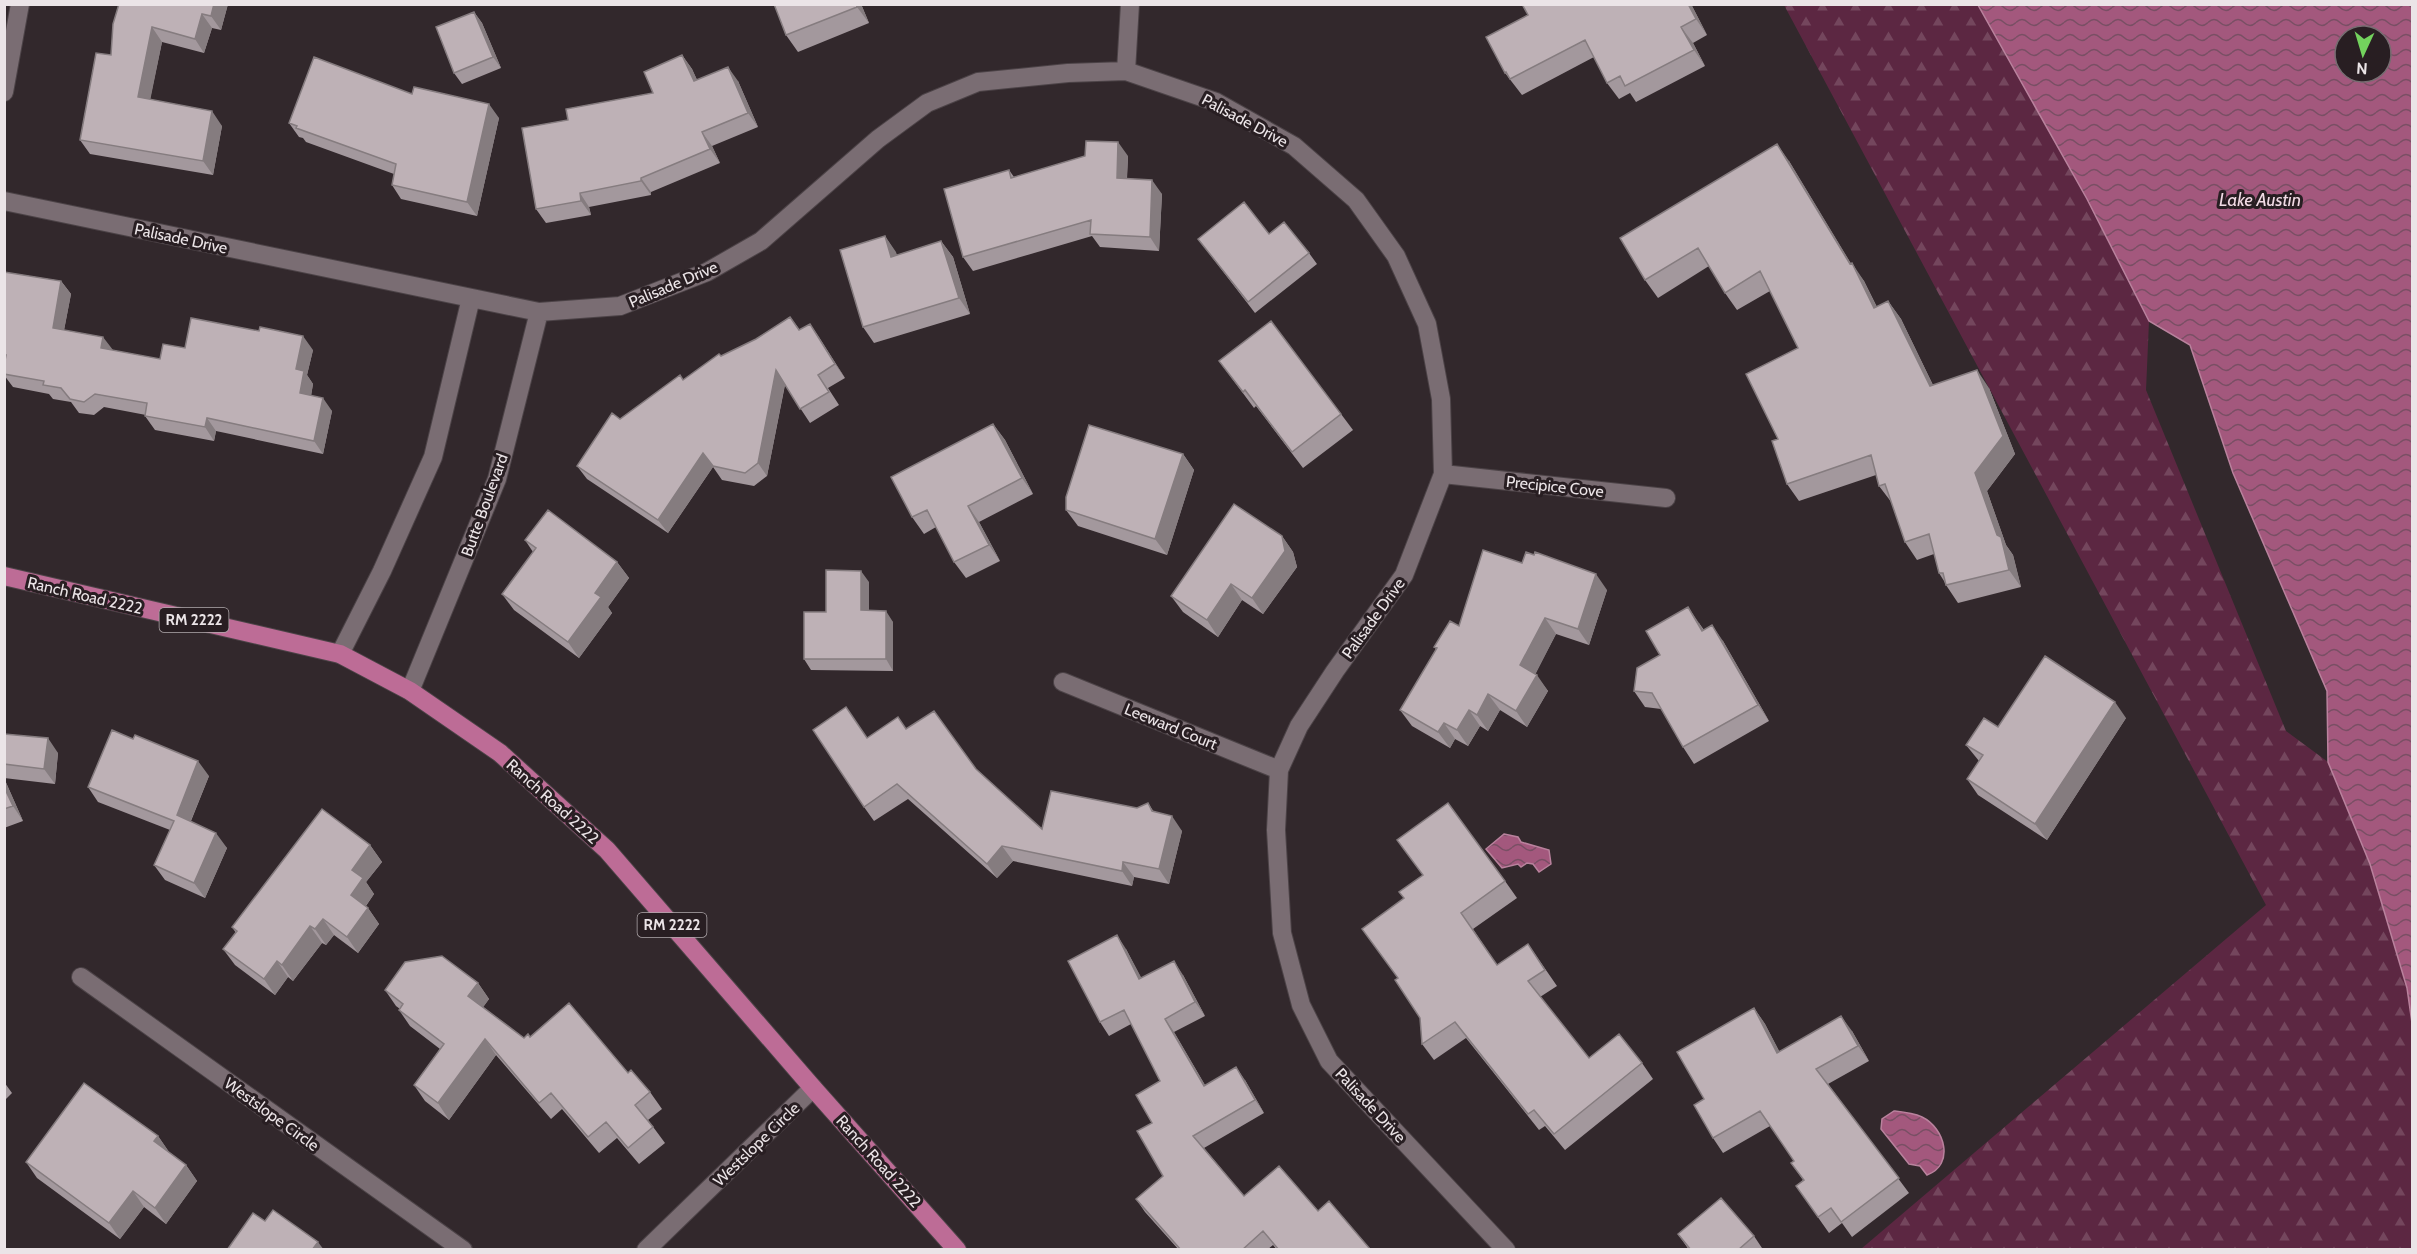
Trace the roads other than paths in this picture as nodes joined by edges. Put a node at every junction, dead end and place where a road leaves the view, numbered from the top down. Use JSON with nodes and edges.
{"nodes":[{"id":1,"x":20,"y":4,"type":"edge"},
{"id":2,"x":1130,"y":4,"type":"edge"},
{"id":3,"x":1126,"y":71,"type":"junction"},
{"id":4,"x":4,"y":92,"type":"edge"},
{"id":5,"x":4,"y":201,"type":"edge"},
{"id":6,"x":471,"y":298,"type":"junction"},
{"id":7,"x":539,"y":312,"type":"junction"},
{"id":8,"x":1443,"y":474,"type":"junction"},
{"id":9,"x":1666,"y":498,"type":"dead end"},
{"id":10,"x":4,"y":576,"type":"edge"},
{"id":11,"x":340,"y":654,"type":"junction"},
{"id":12,"x":1063,"y":682,"type":"dead end"},
{"id":13,"x":410,"y":691,"type":"junction"},
{"id":14,"x":1279,"y":770,"type":"junction"},
{"id":15,"x":81,"y":976,"type":"dead end"},
{"id":16,"x":813,"y":1088,"type":"junction"},
{"id":17,"x":463,"y":1250,"type":"edge"},
{"id":18,"x":646,"y":1250,"type":"edge"},
{"id":19,"x":957,"y":1250,"type":"edge"},
{"id":20,"x":1506,"y":1250,"type":"edge"}],
"edges":[{"from":1,"to":4,"type":"street"},
{"from":2,"to":3,"type":"street"},
{"from":3,"to":7,"type":"street","name":"Palisade Drive"},
{"from":3,"to":8,"type":"street","name":"Palisade Drive"},
{"from":5,"to":6,"type":"street","name":"Palisade Drive"},
{"from":6,"to":7,"type":"street","name":"Palisade Drive"},
{"from":6,"to":11,"type":"street"},
{"from":7,"to":13,"type":"street","name":"Butte Boulevard"},
{"from":8,"to":9,"type":"street","name":"Precipice Cove"},
{"from":8,"to":14,"type":"street","name":"Palisade Drive"},
{"from":10,"to":11,"type":"main road","name":"Ranch Road 2222","number":"RM 2222"},
{"from":11,"to":13,"type":"main road","name":"Ranch Road 2222","number":"RM 2222"},
{"from":12,"to":14,"type":"street","name":"Leeward Court"},
{"from":13,"to":16,"type":"main road","name":"Ranch Road 2222","number":"RM 2222"},
{"from":14,"to":20,"type":"street","name":"Palisade Drive"},
{"from":15,"to":17,"type":"street","name":"Westslope Circle"},
{"from":16,"to":18,"type":"street","name":"Westslope Circle"},
{"from":16,"to":19,"type":"main road","name":"Ranch Road 2222","number":"RM 2222"}]}
